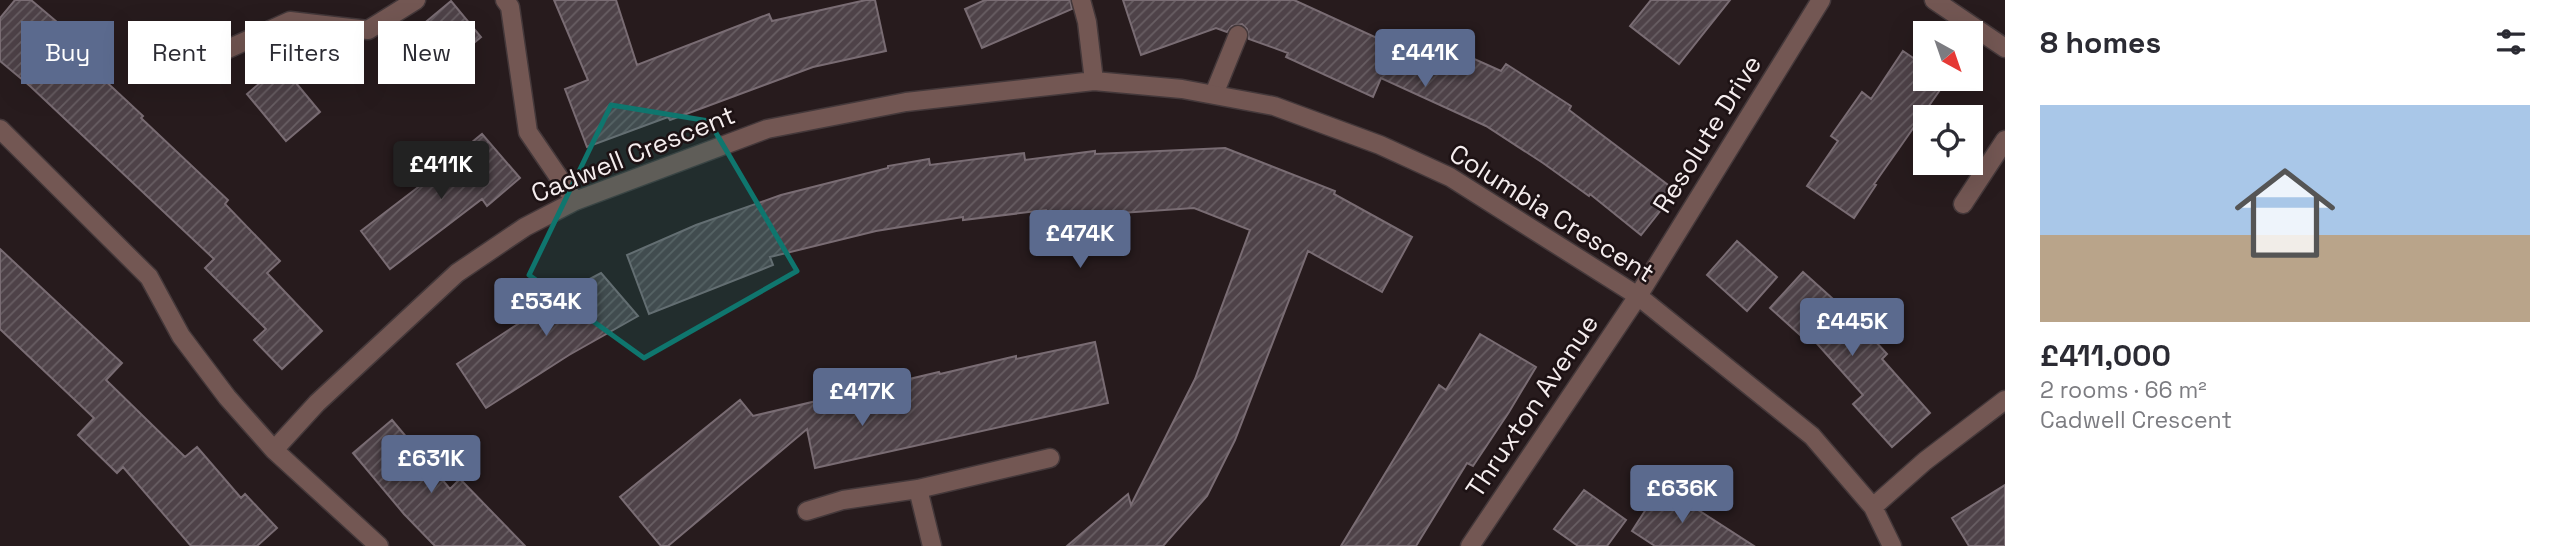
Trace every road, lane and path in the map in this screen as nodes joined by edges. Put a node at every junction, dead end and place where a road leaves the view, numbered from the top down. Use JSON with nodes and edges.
{"nodes":[{"id":1,"x":416,"y":0,"type":"edge"},
{"id":2,"x":505,"y":0,"type":"edge"},
{"id":3,"x":1081,"y":0,"type":"edge"},
{"id":4,"x":1821,"y":0,"type":"edge"},
{"id":5,"x":1934,"y":0,"type":"edge"},
{"id":6,"x":1238,"y":35,"type":"dead end"},
{"id":7,"x":231,"y":48,"type":"edge"},
{"id":8,"x":2005,"y":48,"type":"edge"},
{"id":9,"x":1094,"y":81,"type":"junction"},
{"id":10,"x":1214,"y":94,"type":"junction"},
{"id":11,"x":0,"y":130,"type":"edge"},
{"id":12,"x":2005,"y":140,"type":"edge"},
{"id":13,"x":575,"y":201,"type":"junction"},
{"id":14,"x":1964,"y":204,"type":"dead end"},
{"id":15,"x":1638,"y":296,"type":"junction"},
{"id":16,"x":2005,"y":400,"type":"edge"},
{"id":17,"x":274,"y":450,"type":"junction"},
{"id":18,"x":1050,"y":458,"type":"dead end"},
{"id":19,"x":918,"y":489,"type":"junction"},
{"id":20,"x":1873,"y":508,"type":"junction"},
{"id":21,"x":807,"y":511,"type":"dead end"},
{"id":22,"x":379,"y":546,"type":"edge"},
{"id":23,"x":932,"y":546,"type":"edge"},
{"id":24,"x":1471,"y":546,"type":"edge"},
{"id":25,"x":1892,"y":546,"type":"edge"}],
"edges":[{"from":1,"to":7,"type":"street"},
{"from":2,"to":13,"type":"street"},
{"from":3,"to":9,"type":"street"},
{"from":4,"to":15,"type":"street","name":"Resolute Drive"},
{"from":5,"to":8,"type":"street"},
{"from":6,"to":10,"type":"street"},
{"from":9,"to":10,"type":"street","name":"Columbia Crescent"},
{"from":9,"to":13,"type":"street","name":"Cadwell Crescent"},
{"from":10,"to":15,"type":"street","name":"Columbia Crescent"},
{"from":11,"to":17,"type":"street"},
{"from":12,"to":14,"type":"street"},
{"from":13,"to":17,"type":"street","name":"Cadwell Crescent"},
{"from":15,"to":20,"type":"street","name":"Columbia Crescent"},
{"from":15,"to":24,"type":"street","name":"Thruxton Avenue"},
{"from":16,"to":20,"type":"street"},
{"from":17,"to":22,"type":"street"},
{"from":18,"to":19,"type":"street"},
{"from":19,"to":21,"type":"street"},
{"from":19,"to":23,"type":"street"},
{"from":20,"to":25,"type":"street","name":"Columbia Crescent"}]}
